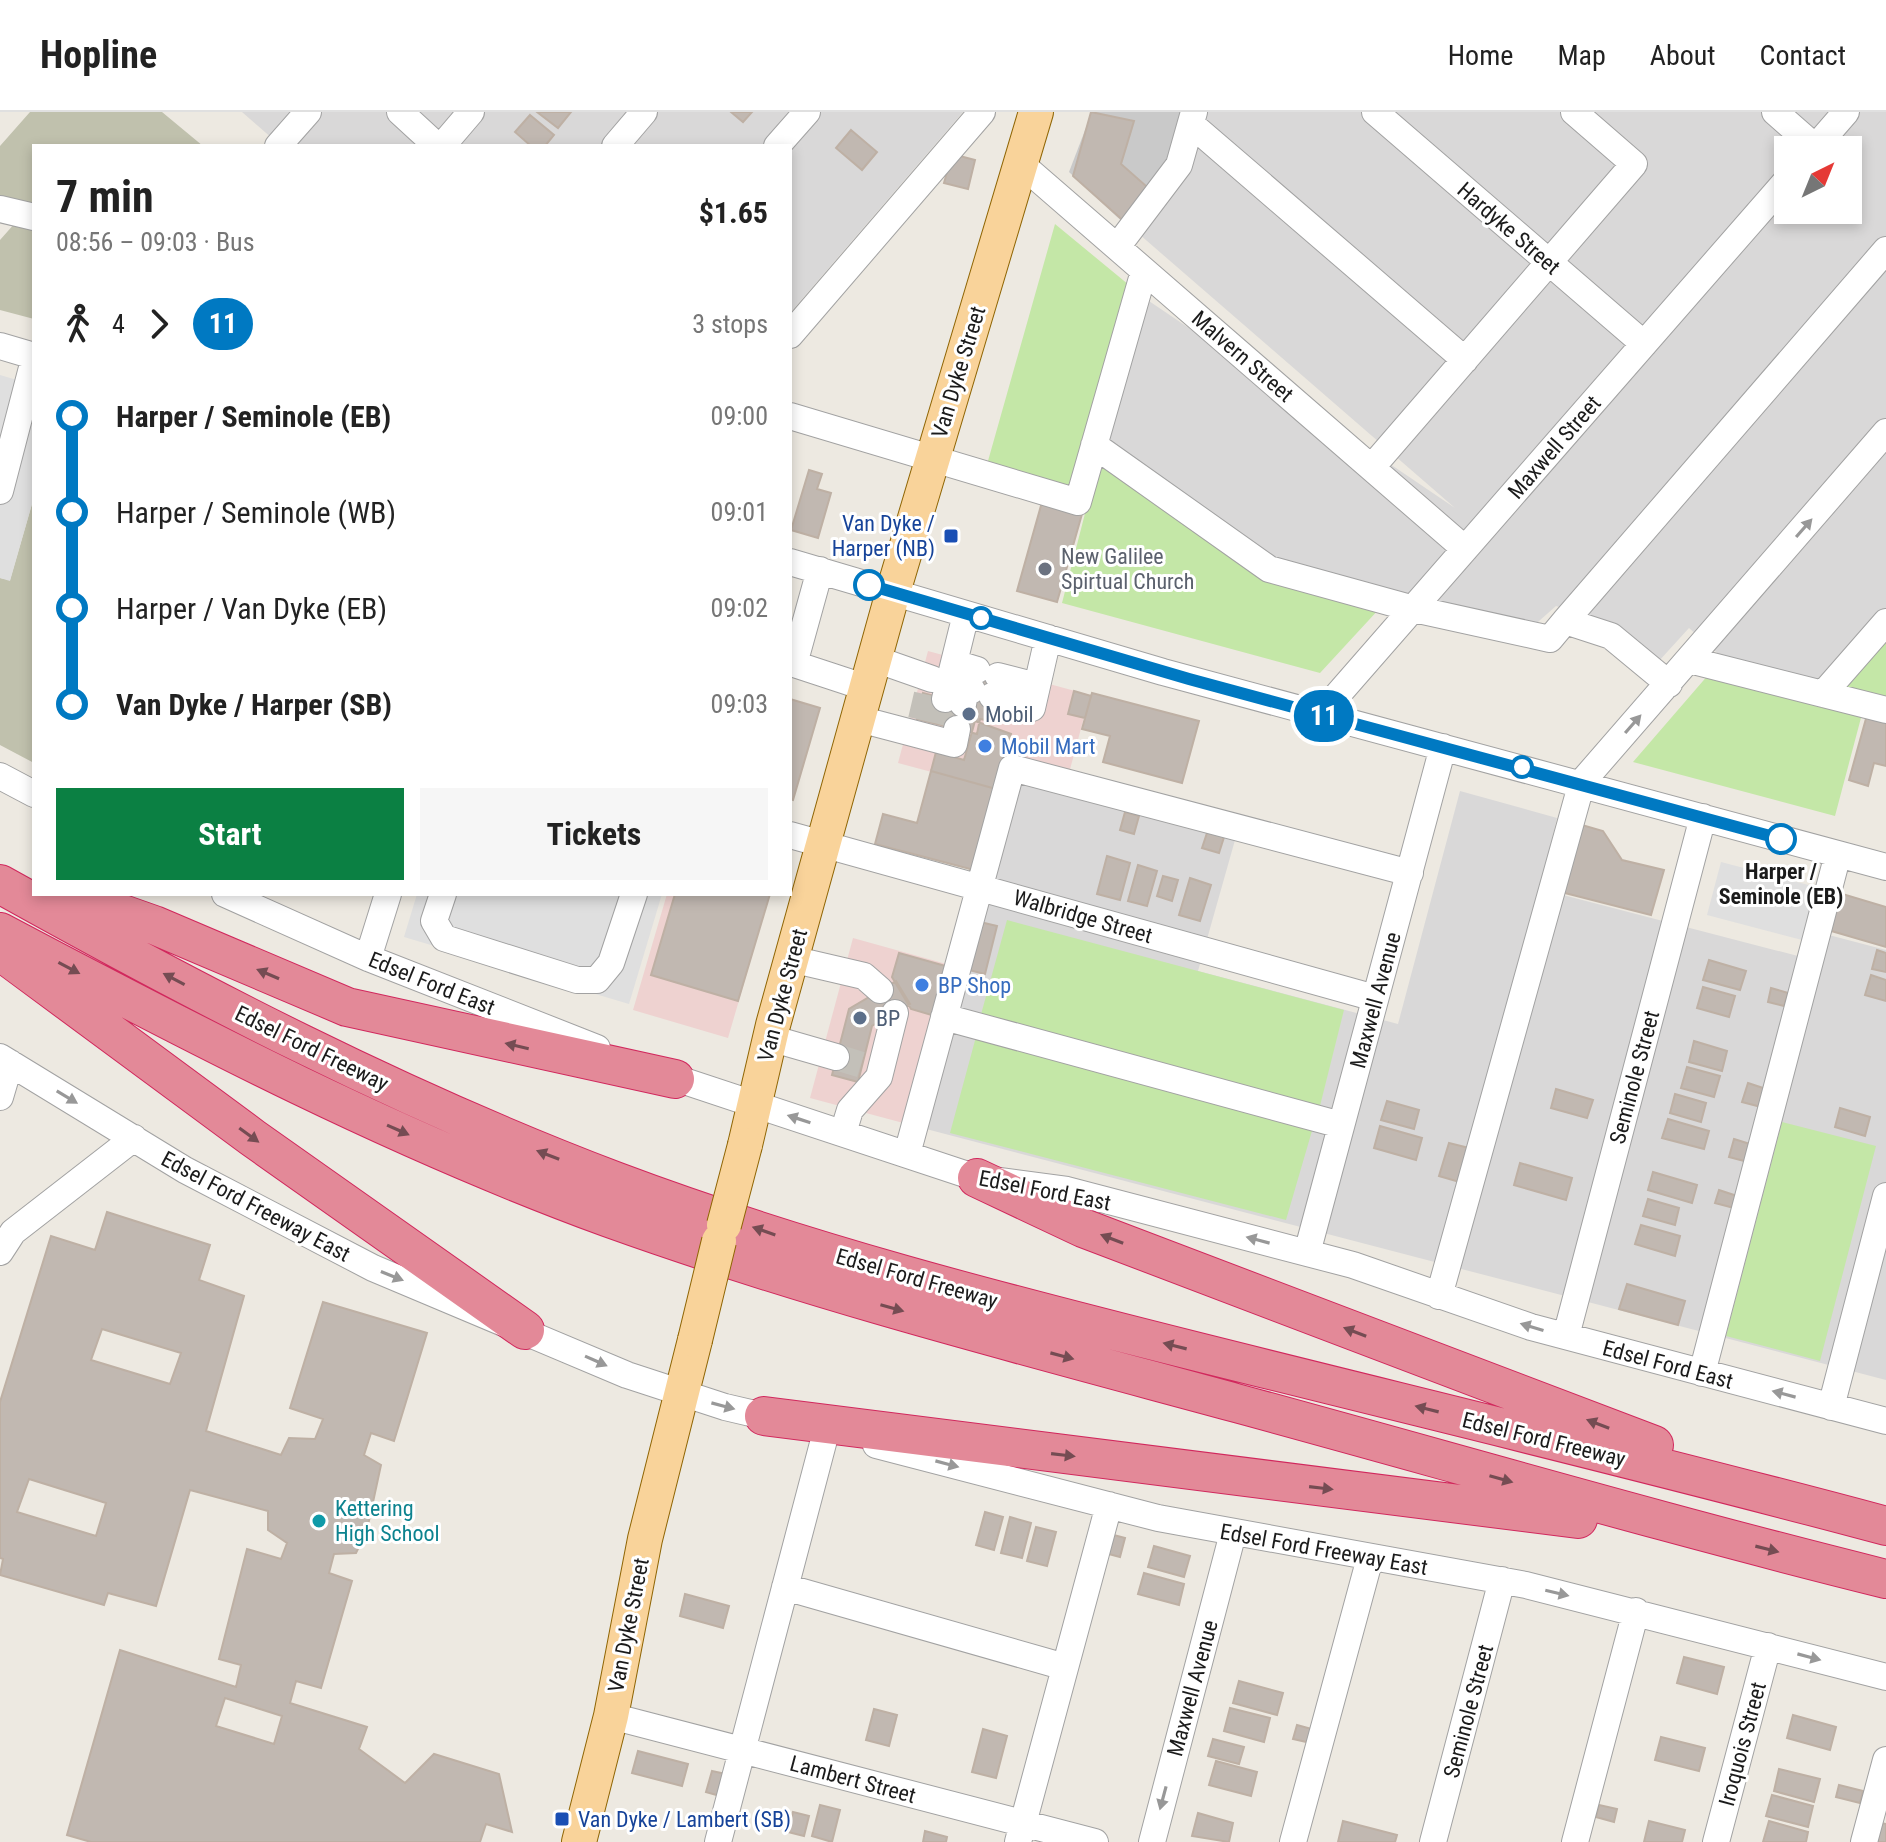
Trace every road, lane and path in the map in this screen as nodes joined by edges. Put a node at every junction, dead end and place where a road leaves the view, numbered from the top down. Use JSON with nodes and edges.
{"nodes":[{"id":1,"x":308,"y":112,"type":"edge"},
{"id":2,"x":400,"y":112,"type":"edge"},
{"id":3,"x":471,"y":112,"type":"edge"},
{"id":4,"x":644,"y":112,"type":"edge"},
{"id":5,"x":807,"y":112,"type":"edge"},
{"id":6,"x":982,"y":112,"type":"edge"},
{"id":7,"x":1036,"y":112,"type":"edge"},
{"id":8,"x":1375,"y":112,"type":"edge"},
{"id":9,"x":1574,"y":112,"type":"edge"},
{"id":10,"x":1775,"y":112,"type":"edge"},
{"id":11,"x":1846,"y":112,"type":"edge"},
{"id":12,"x":1192,"y":118,"type":"edge"},
{"id":13,"x":1800,"y":136,"type":"edge"},
{"id":14,"x":1825,"y":136,"type":"edge"},
{"id":15,"x":280,"y":144,"type":"edge"},
{"id":16,"x":437,"y":144,"type":"edge"},
{"id":17,"x":441,"y":144,"type":"edge"},
{"id":18,"x":617,"y":144,"type":"edge"},
{"id":19,"x":779,"y":144,"type":"edge"},
{"id":20,"x":1020,"y":163,"type":"junction"},
{"id":21,"x":1774,"y":195,"type":"edge"},
{"id":22,"x":0,"y":209,"type":"edge"},
{"id":23,"x":32,"y":217,"type":"edge"},
{"id":24,"x":1117,"y":247,"type":"junction"},
{"id":25,"x":1886,"y":250,"type":"edge"},
{"id":26,"x":1549,"y":263,"type":"junction"},
{"id":27,"x":1144,"y":271,"type":"junction"},
{"id":28,"x":792,"y":333,"type":"edge"},
{"id":29,"x":1644,"y":344,"type":"junction"},
{"id":30,"x":0,"y":346,"type":"edge"},
{"id":31,"x":32,"y":357,"type":"edge"},
{"id":32,"x":1465,"y":360,"type":"junction"},
{"id":33,"x":32,"y":366,"type":"edge"},
{"id":34,"x":792,"y":417,"type":"edge"},
{"id":35,"x":1886,"y":432,"type":"edge"},
{"id":36,"x":1094,"y":445,"type":"junction"},
{"id":37,"x":933,"y":459,"type":"junction"},
{"id":38,"x":1372,"y":467,"type":"junction"},
{"id":39,"x":0,"y":491,"type":"edge"},
{"id":40,"x":1465,"y":549,"type":"junction"},
{"id":41,"x":792,"y":563,"type":"edge"},
{"id":42,"x":820,"y":570,"type":"junction"},
{"id":43,"x":893,"y":592,"type":"junction"},
{"id":44,"x":1414,"y":609,"type":"junction"},
{"id":45,"x":966,"y":614,"type":"junction"},
{"id":46,"x":1565,"y":621,"type":"junction"},
{"id":47,"x":1886,"y":622,"type":"edge"},
{"id":48,"x":1048,"y":638,"type":"junction"},
{"id":49,"x":1689,"y":660,"type":"junction"},
{"id":50,"x":792,"y":665,"type":"edge"},
{"id":51,"x":1669,"y":684,"type":"junction"},
{"id":52,"x":867,"y":688,"type":"junction"},
{"id":53,"x":1823,"y":694,"type":"junction"},
{"id":54,"x":953,"y":699,"type":"junction"},
{"id":55,"x":1886,"y":710,"type":"edge"},
{"id":56,"x":1320,"y":715,"type":"junction"},
{"id":57,"x":1443,"y":747,"type":"junction"},
{"id":58,"x":0,"y":776,"type":"edge"},
{"id":59,"x":1582,"y":782,"type":"junction"},
{"id":60,"x":32,"y":793,"type":"edge"},
{"id":61,"x":1703,"y":817,"type":"junction"},
{"id":62,"x":792,"y":836,"type":"edge"},
{"id":63,"x":823,"y":844,"type":"junction"},
{"id":64,"x":1838,"y":854,"type":"junction"},
{"id":65,"x":1886,"y":867,"type":"edge"},
{"id":66,"x":0,"y":873,"type":"edge"},
{"id":67,"x":1410,"y":873,"type":"junction"},
{"id":68,"x":32,"y":883,"type":"edge"},
{"id":69,"x":0,"y":884,"type":"edge"},
{"id":70,"x":981,"y":888,"type":"junction"},
{"id":71,"x":72,"y":896,"type":"edge"},
{"id":72,"x":229,"y":896,"type":"edge"},
{"id":73,"x":387,"y":896,"type":"edge"},
{"id":74,"x":442,"y":896,"type":"edge"},
{"id":75,"x":633,"y":896,"type":"edge"},
{"id":76,"x":0,"y":932,"type":"edge"},
{"id":77,"x":0,"y":951,"type":"edge"},
{"id":78,"x":368,"y":958,"type":"junction"},
{"id":79,"x":791,"y":959,"type":"junction"},
{"id":80,"x":880,"y":990,"type":"dead end"},
{"id":81,"x":1375,"y":998,"type":"junction"},
{"id":82,"x":895,"y":1013,"type":"dead end"},
{"id":83,"x":944,"y":1017,"type":"junction"},
{"id":84,"x":770,"y":1038,"type":"junction"},
{"id":85,"x":836,"y":1057,"type":"tunnel mouth"},
{"id":86,"x":5,"y":1060,"type":"edge"},
{"id":87,"x":675,"y":1079,"type":"junction"},
{"id":88,"x":0,"y":1097,"type":"edge"},
{"id":89,"x":755,"y":1104,"type":"junction"},
{"id":90,"x":1341,"y":1125,"type":"junction"},
{"id":91,"x":843,"y":1133,"type":"junction"},
{"id":92,"x":134,"y":1138,"type":"junction"},
{"id":93,"x":907,"y":1154,"type":"junction"},
{"id":94,"x":977,"y":1178,"type":"junction"},
{"id":95,"x":1886,"y":1196,"type":"edge"},
{"id":96,"x":0,"y":1252,"type":"edge"},
{"id":97,"x":1307,"y":1253,"type":"junction"},
{"id":98,"x":1439,"y":1296,"type":"junction"},
{"id":99,"x":525,"y":1330,"type":"junction"},
{"id":100,"x":1566,"y":1336,"type":"junction"},
{"id":101,"x":1702,"y":1373,"type":"junction"},
{"id":102,"x":682,"y":1394,"type":"junction"},
{"id":103,"x":1831,"y":1407,"type":"junction"},
{"id":104,"x":764,"y":1416,"type":"junction"},
{"id":105,"x":1886,"y":1421,"type":"edge"},
{"id":106,"x":826,"y":1432,"type":"junction"},
{"id":107,"x":1109,"y":1505,"type":"junction"},
{"id":108,"x":1829,"y":1510,"type":"junction"},
{"id":109,"x":1886,"y":1526,"type":"edge"},
{"id":110,"x":1691,"y":1530,"type":"junction"},
{"id":111,"x":1233,"y":1533,"type":"junction"},
{"id":112,"x":1370,"y":1558,"type":"junction"},
{"id":113,"x":1886,"y":1579,"type":"edge"},
{"id":114,"x":1502,"y":1580,"type":"junction"},
{"id":115,"x":785,"y":1587,"type":"junction"},
{"id":116,"x":1636,"y":1611,"type":"junction"},
{"id":117,"x":1768,"y":1646,"type":"junction"},
{"id":118,"x":1065,"y":1667,"type":"junction"},
{"id":119,"x":1886,"y":1677,"type":"edge"},
{"id":120,"x":611,"y":1716,"type":"junction"},
{"id":121,"x":742,"y":1750,"type":"junction"},
{"id":122,"x":1886,"y":1760,"type":"edge"},
{"id":123,"x":1021,"y":1833,"type":"edge"},
{"id":124,"x":579,"y":1842,"type":"edge"},
{"id":125,"x":718,"y":1842,"type":"edge"},
{"id":126,"x":1095,"y":1842,"type":"edge"},
{"id":127,"x":1152,"y":1842,"type":"edge"},
{"id":128,"x":1293,"y":1842,"type":"edge"},
{"id":129,"x":1433,"y":1842,"type":"edge"},
{"id":130,"x":1575,"y":1842,"type":"edge"},
{"id":131,"x":1716,"y":1842,"type":"edge"},
{"id":132,"x":1864,"y":1842,"type":"edge"}],
"edges":[{"from":1,"to":15,"type":"street"},
{"from":2,"to":16,"type":"street"},
{"from":3,"to":17,"type":"street"},
{"from":4,"to":18,"type":"street"},
{"from":5,"to":19,"type":"street"},
{"from":6,"to":28,"type":"street"},
{"from":7,"to":20,"type":"main road","name":"Van Dyke Street"},
{"from":8,"to":26,"type":"street","name":"Hardyke Street"},
{"from":9,"to":26,"type":"street"},
{"from":10,"to":13,"type":"street"},
{"from":11,"to":14,"type":"street"},
{"from":12,"to":24,"type":"street"},
{"from":12,"to":32,"type":"street"},
{"from":20,"to":24,"type":"street","name":"Malvern Street"},
{"from":20,"to":37,"type":"main road","name":"Van Dyke Street"},
{"from":21,"to":29,"type":"street","name":"Maxwell Street"},
{"from":22,"to":23,"type":"street"},
{"from":24,"to":27,"type":"street","name":"Malvern Street"},
{"from":25,"to":46,"type":"street"},
{"from":26,"to":29,"type":"street","name":"Hardyke Street"},
{"from":26,"to":32,"type":"street"},
{"from":27,"to":36,"type":"street"},
{"from":27,"to":38,"type":"street","name":"Malvern Street"},
{"from":29,"to":40,"type":"street","name":"Maxwell Street"},
{"from":30,"to":31,"type":"street"},
{"from":32,"to":38,"type":"street"},
{"from":33,"to":39,"type":"street"},
{"from":34,"to":37,"type":"street"},
{"from":49,"to":35,"type":"street","one_way":true},
{"from":36,"to":37,"type":"street"},
{"from":36,"to":44,"type":"street"},
{"from":37,"to":43,"type":"main road","name":"Van Dyke Street"},
{"from":38,"to":40,"type":"street","name":"Malvern Street"},
{"from":40,"to":44,"type":"street","name":"Maxwell Street"},
{"from":41,"to":42,"type":"street"},
{"from":42,"to":43,"type":"street"},
{"from":42,"to":50,"type":"street"},
{"from":43,"to":45,"type":"street"},
{"from":43,"to":52,"type":"main road","name":"Van Dyke Street"},
{"from":44,"to":46,"type":"street"},
{"from":44,"to":56,"type":"street","name":"Maxwell Street"},
{"from":45,"to":48,"type":"street"},
{"from":45,"to":54,"type":"street"},
{"from":46,"to":51,"type":"street"},
{"from":47,"to":53,"type":"street"},
{"from":48,"to":54,"type":"street"},
{"from":48,"to":56,"type":"street"},
{"from":49,"to":51,"type":"street"},
{"from":49,"to":53,"type":"street"},
{"from":50,"to":52,"type":"street"},
{"from":59,"to":51,"type":"street","one_way":true},
{"from":52,"to":54,"type":"street"},
{"from":52,"to":54,"type":"street"},
{"from":52,"to":63,"type":"main road","name":"Van Dyke Street"},
{"from":53,"to":55,"type":"street"},
{"from":56,"to":57,"type":"street"},
{"from":57,"to":59,"type":"street"},
{"from":57,"to":67,"type":"street","name":"Maxwell Avenue"},
{"from":58,"to":60,"type":"street"},
{"from":59,"to":61,"type":"street"},
{"from":59,"to":98,"type":"street"},
{"from":61,"to":64,"type":"street"},
{"from":61,"to":100,"type":"street","name":"Seminole Street"},
{"from":62,"to":63,"type":"street","name":"Walbridge Street"},
{"from":63,"to":70,"type":"street","name":"Walbridge Street"},
{"from":63,"to":79,"type":"main road","name":"Van Dyke Street"},
{"from":64,"to":65,"type":"street"},
{"from":64,"to":101,"type":"street"},
{"from":66,"to":68,"type":"highway"},
{"from":67,"to":70,"type":"street"},
{"from":67,"to":81,"type":"street","name":"Maxwell Avenue"},
{"from":108,"to":69,"type":"highway","name":"Edsel Ford Freeway","one_way":true},
{"from":70,"to":81,"type":"street","name":"Walbridge Street"},
{"from":70,"to":83,"type":"street"},
{"from":87,"to":71,"type":"highway","one_way":true},
{"from":72,"to":78,"type":"street","name":"Edsel Ford East"},
{"from":73,"to":78,"type":"street"},
{"from":74,"to":75,"type":"street"},
{"from":76,"to":110,"type":"highway","name":"Edsel Ford Freeway","one_way":true},
{"from":77,"to":99,"type":"highway","one_way":true},
{"from":78,"to":87,"type":"street","name":"Edsel Ford East"},
{"from":79,"to":80,"type":"street"},
{"from":79,"to":84,"type":"main road","name":"Van Dyke Street"},
{"from":81,"to":90,"type":"street","name":"Maxwell Avenue"},
{"from":82,"to":91,"type":"street"},
{"from":83,"to":90,"type":"street"},
{"from":83,"to":93,"type":"street"},
{"from":84,"to":85,"type":"street"},
{"from":84,"to":89,"type":"main road","name":"Van Dyke Street"},
{"from":86,"to":88,"type":"street"},
{"from":86,"to":92,"type":"street","name":"Edsel Ford Freeway East","one_way":true},
{"from":87,"to":89,"type":"street","name":"Edsel Ford East"},
{"from":91,"to":89,"type":"street","name":"Edsel Ford East","one_way":true},
{"from":89,"to":102,"type":"main road","name":"Van Dyke Street","bridge":true},
{"from":90,"to":97,"type":"street","name":"Maxwell Avenue"},
{"from":91,"to":93,"type":"street","name":"Edsel Ford East"},
{"from":92,"to":96,"type":"street"},
{"from":92,"to":99,"type":"street","name":"Edsel Ford Freeway East","one_way":true},
{"from":93,"to":94,"type":"street","name":"Edsel Ford East"},
{"from":97,"to":94,"type":"street","name":"Edsel Ford East","one_way":true},
{"from":108,"to":94,"type":"highway","one_way":true},
{"from":95,"to":103,"type":"street"},
{"from":97,"to":98,"type":"street","name":"Edsel Ford East"},
{"from":100,"to":98,"type":"street","name":"Edsel Ford East","one_way":true},
{"from":99,"to":102,"type":"street","name":"Edsel Ford Freeway East","one_way":true},
{"from":100,"to":101,"type":"street","name":"Edsel Ford East"},
{"from":103,"to":101,"type":"street","name":"Edsel Ford East","one_way":true},
{"from":102,"to":104,"type":"street","name":"Edsel Ford Freeway East","one_way":true},
{"from":102,"to":120,"type":"main road","name":"Van Dyke Street"},
{"from":103,"to":105,"type":"street","name":"Edsel Ford East"},
{"from":104,"to":106,"type":"street","name":"Edsel Ford Freeway East"},
{"from":104,"to":110,"type":"highway","one_way":true},
{"from":106,"to":107,"type":"street","name":"Edsel Ford Freeway East","one_way":true},
{"from":106,"to":115,"type":"street"},
{"from":107,"to":111,"type":"street","name":"Edsel Ford Freeway East"},
{"from":107,"to":118,"type":"street"},
{"from":108,"to":109,"type":"highway","name":"Edsel Ford Freeway"},
{"from":110,"to":113,"type":"highway","name":"Edsel Ford Freeway","one_way":true},
{"from":111,"to":112,"type":"street","name":"Edsel Ford Freeway East"},
{"from":111,"to":127,"type":"street","name":"Maxwell Avenue","one_way":true},
{"from":112,"to":114,"type":"street","name":"Edsel Ford Freeway East"},
{"from":112,"to":128,"type":"street"},
{"from":114,"to":116,"type":"street","name":"Edsel Ford Freeway East","one_way":true},
{"from":114,"to":129,"type":"street","name":"Seminole Street"},
{"from":115,"to":118,"type":"street"},
{"from":115,"to":121,"type":"street"},
{"from":116,"to":117,"type":"street","name":"Edsel Ford Freeway East"},
{"from":116,"to":130,"type":"street"},
{"from":117,"to":119,"type":"street","name":"Edsel Ford Freeway East","one_way":true},
{"from":117,"to":131,"type":"street","name":"Iroquois Street"},
{"from":118,"to":123,"type":"street"},
{"from":120,"to":121,"type":"street","name":"Lambert Street"},
{"from":120,"to":124,"type":"main road","name":"Van Dyke Street"},
{"from":121,"to":123,"type":"street","name":"Lambert Street"},
{"from":121,"to":125,"type":"street"},
{"from":122,"to":132,"type":"street"},
{"from":123,"to":126,"type":"street","name":"Lambert Street"}]}
